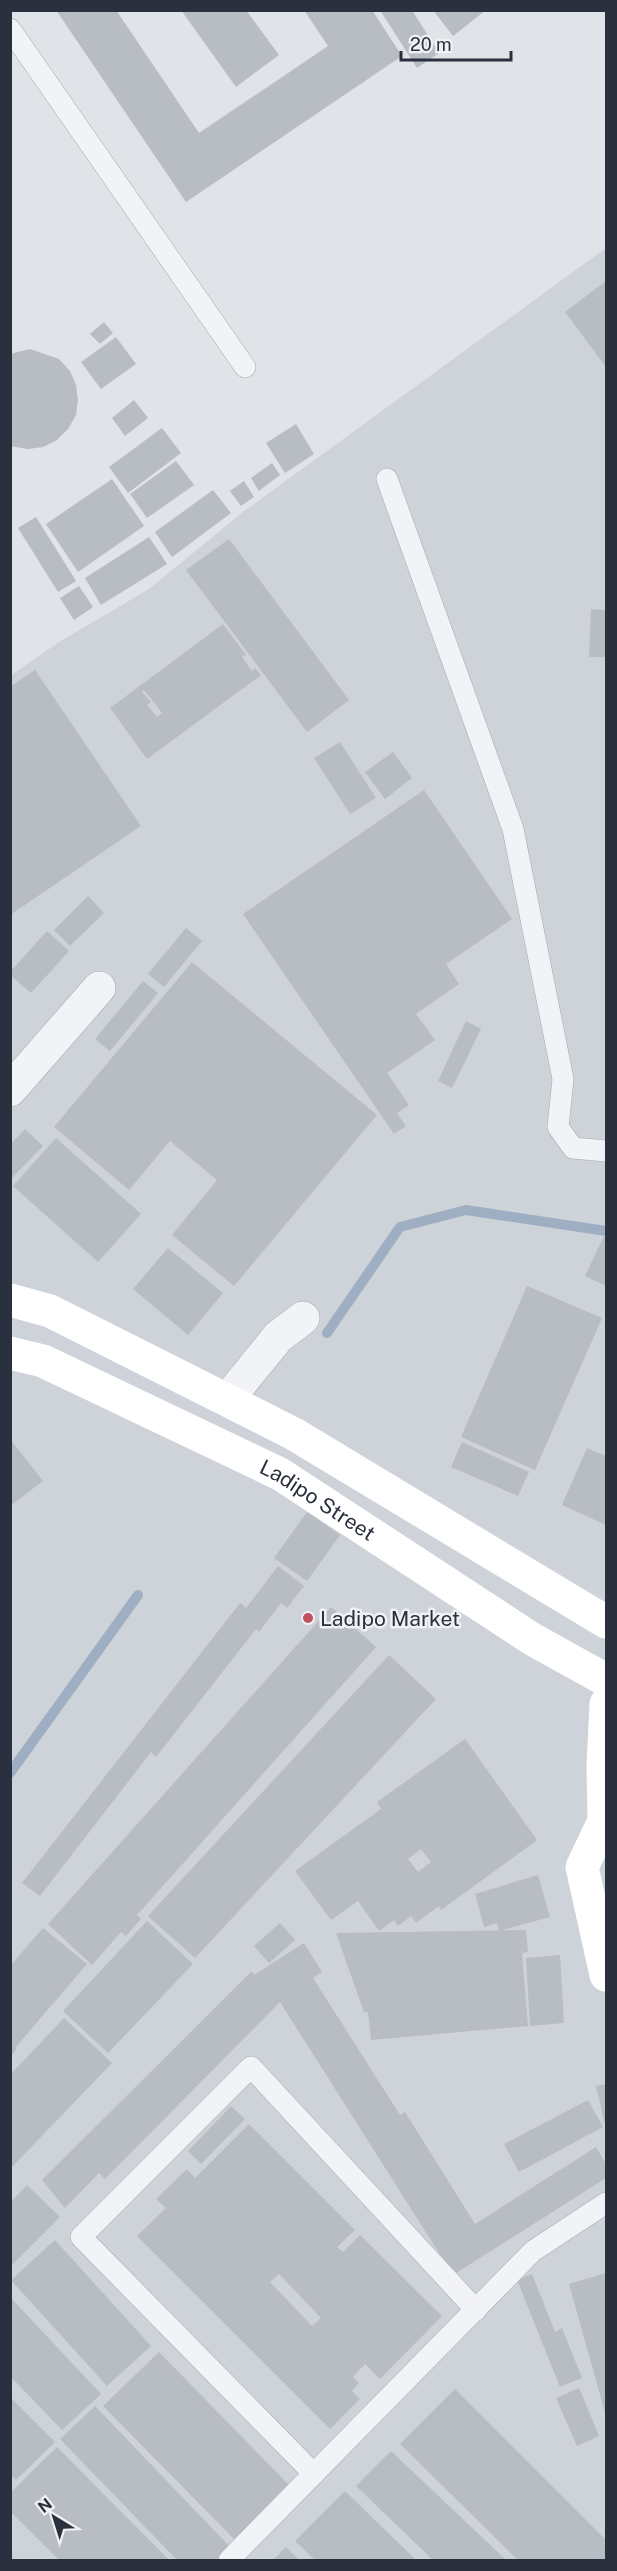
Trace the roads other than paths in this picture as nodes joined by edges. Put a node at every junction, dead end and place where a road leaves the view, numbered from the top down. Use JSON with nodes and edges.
{"nodes":[{"id":1,"x":10,"y":30,"type":"edge"},
{"id":2,"x":245,"y":367,"type":"dead end"},
{"id":3,"x":387,"y":479,"type":"dead end"},
{"id":4,"x":99,"y":988,"type":"dead end"},
{"id":5,"x":10,"y":1090,"type":"edge"},
{"id":6,"x":606,"y":1151,"type":"edge"},
{"id":7,"x":10,"y":1300,"type":"edge"},
{"id":8,"x":303,"y":1318,"type":"dead end"},
{"id":9,"x":10,"y":1353,"type":"edge"},
{"id":10,"x":227,"y":1400,"type":"junction"},
{"id":11,"x":606,"y":1622,"type":"edge"},
{"id":12,"x":606,"y":1680,"type":"edge"},
{"id":13,"x":606,"y":1704,"type":"edge"},
{"id":14,"x":605,"y":1822,"type":"edge"},
{"id":15,"x":606,"y":1975,"type":"edge"},
{"id":16,"x":606,"y":2203,"type":"edge"},
{"id":17,"x":476,"y":2310,"type":"junction"},
{"id":18,"x":314,"y":2474,"type":"junction"},
{"id":19,"x":229,"y":2560,"type":"edge"}],
"edges":[{"from":1,"to":2,"type":"lane"},
{"from":3,"to":6,"type":"lane"},
{"from":4,"to":5,"type":"street"},
{"from":7,"to":10,"type":"main road","name":"Ladipo Street"},
{"from":8,"to":10,"type":"street"},
{"from":9,"to":12,"type":"main road","name":"Ladipo Street"},
{"from":10,"to":11,"type":"main road","name":"Ladipo Street"},
{"from":13,"to":14,"type":"main road"},
{"from":14,"to":15,"type":"main road"},
{"from":16,"to":17,"type":"lane"},
{"from":17,"to":18,"type":"lane"},
{"from":17,"to":18,"type":"lane"},
{"from":18,"to":19,"type":"lane"}]}
